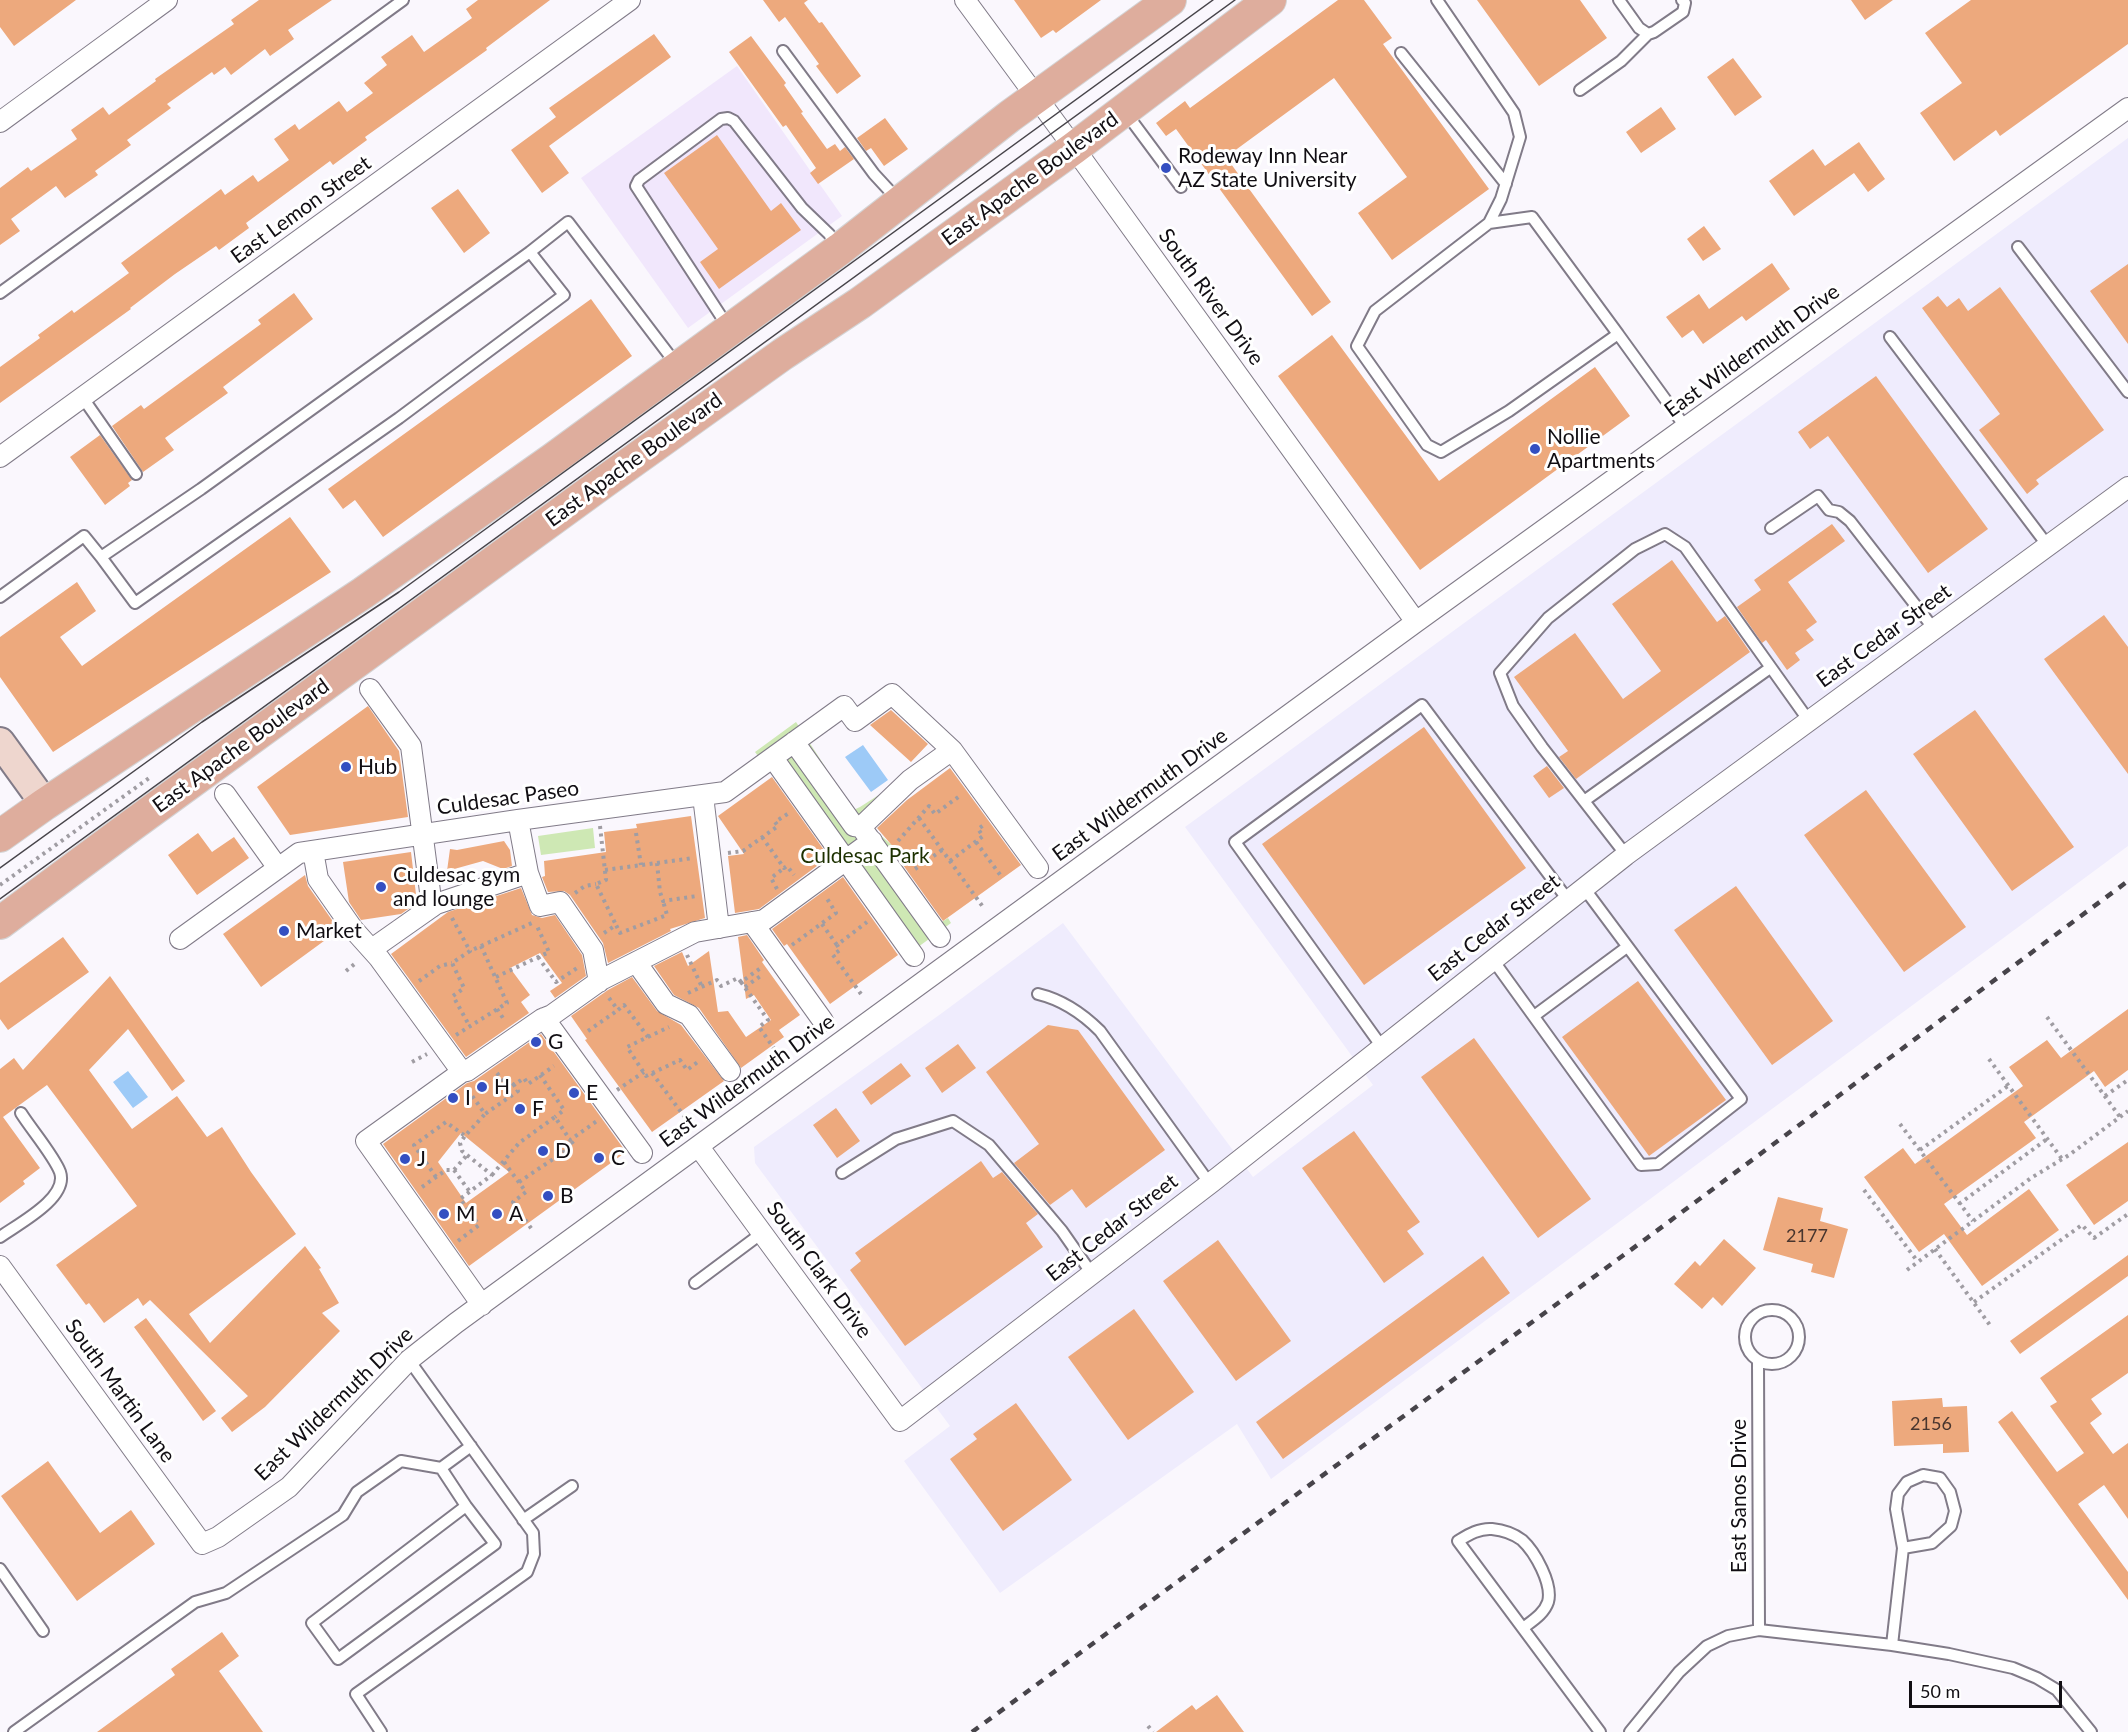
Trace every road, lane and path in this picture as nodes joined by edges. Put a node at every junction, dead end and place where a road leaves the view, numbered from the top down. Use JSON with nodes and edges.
{"nodes":[{"id":1,"x":167,"y":0,"type":"edge"},
{"id":2,"x":403,"y":0,"type":"edge"},
{"id":3,"x":630,"y":0,"type":"edge"},
{"id":4,"x":965,"y":0,"type":"edge"},
{"id":5,"x":1170,"y":0,"type":"edge"},
{"id":6,"x":1270,"y":0,"type":"edge"},
{"id":7,"x":1437,"y":0,"type":"edge"},
{"id":8,"x":1619,"y":0,"type":"edge"},
{"id":9,"x":1682,"y":0,"type":"edge"},
{"id":10,"x":1648,"y":34,"type":"junction"},
{"id":11,"x":783,"y":51,"type":"dead end"},
{"id":12,"x":1401,"y":53,"type":"dead end"},
{"id":13,"x":1580,"y":90,"type":"dead end"},
{"id":14,"x":1036,"y":98,"type":"junction"},
{"id":15,"x":2128,"y":108,"type":"edge"},
{"id":16,"x":1124,"y":110,"type":"junction"},
{"id":17,"x":0,"y":122,"type":"edge"},
{"id":18,"x":1074,"y":148,"type":"junction"},
{"id":19,"x":1506,"y":184,"type":"junction"},
{"id":20,"x":1180,"y":187,"type":"dead end"},
{"id":21,"x":900,"y":202,"type":"junction"},
{"id":22,"x":1489,"y":223,"type":"junction"},
{"id":23,"x":2018,"y":247,"type":"dead end"},
{"id":24,"x":840,"y":249,"type":"junction"},
{"id":25,"x":530,"y":252,"type":"junction"},
{"id":26,"x":0,"y":292,"type":"edge"},
{"id":27,"x":729,"y":329,"type":"junction"},
{"id":28,"x":1618,"y":334,"type":"junction"},
{"id":29,"x":1890,"y":337,"type":"dead end"},
{"id":30,"x":678,"y":367,"type":"junction"},
{"id":31,"x":2128,"y":392,"type":"edge"},
{"id":32,"x":83,"y":398,"type":"junction"},
{"id":33,"x":1686,"y":428,"type":"junction"},
{"id":34,"x":0,"y":457,"type":"edge"},
{"id":35,"x":136,"y":474,"type":"dead end"},
{"id":36,"x":2128,"y":487,"type":"edge"},
{"id":37,"x":1771,"y":528,"type":"dead end"},
{"id":38,"x":2048,"y":546,"type":"junction"},
{"id":39,"x":101,"y":557,"type":"junction"},
{"id":40,"x":0,"y":597,"type":"edge"},
{"id":41,"x":1416,"y":622,"type":"junction"},
{"id":42,"x":1934,"y":629,"type":"junction"},
{"id":43,"x":1770,"y":668,"type":"junction"},
{"id":44,"x":370,"y":689,"type":"dead end"},
{"id":45,"x":1809,"y":721,"type":"junction"},
{"id":46,"x":0,"y":742,"type":"edge"},
{"id":47,"x":794,"y":742,"type":"junction"},
{"id":48,"x":952,"y":750,"type":"junction"},
{"id":49,"x":773,"y":758,"type":"junction"},
{"id":50,"x":149,"y":778,"type":"dead end"},
{"id":51,"x":970,"y":789,"type":"dead end"},
{"id":52,"x":225,"y":794,"type":"dead end"},
{"id":53,"x":703,"y":796,"type":"junction"},
{"id":54,"x":1584,"y":801,"type":"junction"},
{"id":55,"x":804,"y":802,"type":"junction"},
{"id":56,"x":45,"y":804,"type":"junction"},
{"id":57,"x":598,"y":810,"type":"junction"},
{"id":58,"x":919,"y":818,"type":"junction"},
{"id":59,"x":518,"y":820,"type":"junction"},
{"id":60,"x":989,"y":821,"type":"dead end"},
{"id":61,"x":636,"y":833,"type":"dead end"},
{"id":62,"x":867,"y":834,"type":"junction"},
{"id":63,"x":423,"y":835,"type":"junction"},
{"id":64,"x":0,"y":836,"type":"edge"},
{"id":65,"x":762,"y":837,"type":"junction"},
{"id":66,"x":898,"y":841,"type":"dead end"},
{"id":67,"x":976,"y":842,"type":"junction"},
{"id":68,"x":942,"y":850,"type":"junction"},
{"id":69,"x":313,"y":851,"type":"junction"},
{"id":70,"x":1626,"y":855,"type":"junction"},
{"id":71,"x":711,"y":856,"type":"junction"},
{"id":72,"x":846,"y":860,"type":"junction"},
{"id":73,"x":950,"y":861,"type":"junction"},
{"id":74,"x":657,"y":863,"type":"junction"},
{"id":75,"x":641,"y":865,"type":"junction"},
{"id":76,"x":278,"y":868,"type":"junction"},
{"id":77,"x":784,"y":868,"type":"junction"},
{"id":78,"x":1038,"y":868,"type":"dead end"},
{"id":79,"x":605,"y":870,"type":"junction"},
{"id":80,"x":528,"y":873,"type":"junction"},
{"id":81,"x":1001,"y":876,"type":"dead end"},
{"id":82,"x":900,"y":880,"type":"junction"},
{"id":83,"x":596,"y":884,"type":"junction"},
{"id":84,"x":0,"y":885,"type":"edge"},
{"id":85,"x":1584,"y":888,"type":"junction"},
{"id":86,"x":805,"y":890,"type":"junction"},
{"id":87,"x":778,"y":891,"type":"dead end"},
{"id":88,"x":570,"y":896,"type":"dead end"},
{"id":89,"x":697,"y":896,"type":"dead end"},
{"id":90,"x":1568,"y":900,"type":"junction"},
{"id":91,"x":663,"y":901,"type":"junction"},
{"id":92,"x":437,"y":904,"type":"junction"},
{"id":93,"x":983,"y":907,"type":"dead end"},
{"id":94,"x":650,"y":921,"type":"junction"},
{"id":95,"x":869,"y":921,"type":"dead end"},
{"id":96,"x":752,"y":922,"type":"junction"},
{"id":97,"x":0,"y":923,"type":"edge"},
{"id":98,"x":822,"y":924,"type":"dead end"},
{"id":99,"x":616,"y":925,"type":"junction"},
{"id":100,"x":654,"y":928,"type":"dead end"},
{"id":101,"x":719,"y":928,"type":"junction"},
{"id":102,"x":940,"y":938,"type":"dead end"},
{"id":103,"x":180,"y":939,"type":"dead end"},
{"id":104,"x":588,"y":942,"type":"junction"},
{"id":105,"x":837,"y":945,"type":"junction"},
{"id":106,"x":481,"y":946,"type":"junction"},
{"id":107,"x":1628,"y":946,"type":"junction"},
{"id":108,"x":372,"y":949,"type":"junction"},
{"id":109,"x":470,"y":951,"type":"junction"},
{"id":110,"x":687,"y":954,"type":"dead end"},
{"id":111,"x":914,"y":956,"type":"dead end"},
{"id":112,"x":538,"y":957,"type":"junction"},
{"id":113,"x":1493,"y":960,"type":"junction"},
{"id":114,"x":636,"y":962,"type":"junction"},
{"id":115,"x":452,"y":963,"type":"junction"},
{"id":116,"x":762,"y":975,"type":"dead end"},
{"id":117,"x":598,"y":976,"type":"junction"},
{"id":118,"x":496,"y":977,"type":"junction"},
{"id":119,"x":417,"y":982,"type":"dead end"},
{"id":120,"x":741,"y":982,"type":"dead end"},
{"id":121,"x":702,"y":987,"type":"dead end"},
{"id":122,"x":745,"y":987,"type":"junction"},
{"id":123,"x":861,"y":994,"type":"dead end"},
{"id":124,"x":1038,"y":994,"type":"dead end"},
{"id":125,"x":497,"y":1009,"type":"junction"},
{"id":126,"x":618,"y":1010,"type":"junction"},
{"id":127,"x":1534,"y":1016,"type":"junction"},
{"id":128,"x":2047,"y":1017,"type":"dead end"},
{"id":129,"x":544,"y":1018,"type":"junction"},
{"id":130,"x":824,"y":1021,"type":"dead end"},
{"id":131,"x":507,"y":1024,"type":"dead end"},
{"id":132,"x":670,"y":1027,"type":"dead end"},
{"id":133,"x":588,"y":1031,"type":"dead end"},
{"id":134,"x":648,"y":1037,"type":"junction"},
{"id":135,"x":1382,"y":1047,"type":"junction"},
{"id":136,"x":715,"y":1050,"type":"junction"},
{"id":137,"x":778,"y":1054,"type":"dead end"},
{"id":138,"x":1989,"y":1059,"type":"dead end"},
{"id":139,"x":554,"y":1066,"type":"dead end"},
{"id":140,"x":730,"y":1071,"type":"dead end"},
{"id":141,"x":644,"y":1072,"type":"junction"},
{"id":142,"x":652,"y":1073,"type":"junction"},
{"id":143,"x":540,"y":1075,"type":"junction"},
{"id":144,"x":464,"y":1079,"type":"junction"},
{"id":145,"x":2128,"y":1080,"type":"edge"},
{"id":146,"x":2008,"y":1086,"type":"junction"},
{"id":147,"x":2105,"y":1096,"type":"junction"},
{"id":148,"x":608,"y":1105,"type":"junction"},
{"id":149,"x":2128,"y":1111,"type":"edge"},
{"id":150,"x":21,"y":1113,"type":"dead end"},
{"id":151,"x":485,"y":1114,"type":"junction"},
{"id":152,"x":555,"y":1117,"type":"junction"},
{"id":153,"x":2120,"y":1117,"type":"junction"},
{"id":154,"x":687,"y":1120,"type":"dead end"},
{"id":155,"x":1900,"y":1124,"type":"dead end"},
{"id":156,"x":465,"y":1136,"type":"junction"},
{"id":157,"x":2047,"y":1139,"type":"junction"},
{"id":158,"x":570,"y":1140,"type":"junction"},
{"id":159,"x":699,"y":1147,"type":"junction"},
{"id":160,"x":1920,"y":1150,"type":"junction"},
{"id":161,"x":642,"y":1152,"type":"dead end"},
{"id":162,"x":467,"y":1155,"type":"junction"},
{"id":163,"x":2062,"y":1159,"type":"junction"},
{"id":164,"x":504,"y":1162,"type":"junction"},
{"id":165,"x":454,"y":1170,"type":"junction"},
{"id":166,"x":842,"y":1173,"type":"dead end"},
{"id":167,"x":492,"y":1175,"type":"junction"},
{"id":168,"x":436,"y":1177,"type":"junction"},
{"id":169,"x":519,"y":1182,"type":"junction"},
{"id":170,"x":1210,"y":1184,"type":"junction"},
{"id":171,"x":422,"y":1187,"type":"dead end"},
{"id":172,"x":1864,"y":1190,"type":"dead end"},
{"id":173,"x":470,"y":1192,"type":"junction"},
{"id":174,"x":1959,"y":1204,"type":"junction"},
{"id":175,"x":2128,"y":1214,"type":"edge"},
{"id":176,"x":1973,"y":1221,"type":"junction"},
{"id":177,"x":533,"y":1231,"type":"dead end"},
{"id":178,"x":762,"y":1233,"type":"junction"},
{"id":179,"x":0,"y":1237,"type":"edge"},
{"id":180,"x":455,"y":1243,"type":"dead end"},
{"id":181,"x":1935,"y":1249,"type":"junction"},
{"id":182,"x":1918,"y":1262,"type":"junction"},
{"id":183,"x":0,"y":1266,"type":"edge"},
{"id":184,"x":1907,"y":1270,"type":"dead end"},
{"id":185,"x":1092,"y":1274,"type":"junction"},
{"id":186,"x":695,"y":1283,"type":"dead end"},
{"id":187,"x":1974,"y":1302,"type":"junction"},
{"id":188,"x":482,"y":1305,"type":"junction"},
{"id":189,"x":1992,"y":1328,"type":"dead end"},
{"id":190,"x":409,"y":1360,"type":"junction"},
{"id":191,"x":1758,"y":1361,"type":"junction"},
{"id":192,"x":900,"y":1421,"type":"joint"},
{"id":193,"x":471,"y":1446,"type":"junction"},
{"id":194,"x":441,"y":1468,"type":"junction"},
{"id":195,"x":572,"y":1486,"type":"dead end"},
{"id":196,"x":466,"y":1506,"type":"junction"},
{"id":197,"x":523,"y":1520,"type":"junction"},
{"id":198,"x":202,"y":1544,"type":"joint"},
{"id":199,"x":1903,"y":1548,"type":"junction"},
{"id":200,"x":0,"y":1569,"type":"edge"},
{"id":201,"x":1522,"y":1628,"type":"junction"},
{"id":202,"x":43,"y":1630,"type":"dead end"},
{"id":203,"x":1759,"y":1630,"type":"junction"},
{"id":204,"x":1892,"y":1645,"type":"junction"},
{"id":205,"x":1148,"y":1726,"type":"dead end"},
{"id":206,"x":14,"y":1732,"type":"edge"},
{"id":207,"x":381,"y":1732,"type":"edge"},
{"id":208,"x":1153,"y":1732,"type":"edge"},
{"id":209,"x":1599,"y":1732,"type":"edge"},
{"id":210,"x":1630,"y":1732,"type":"edge"},
{"id":211,"x":2091,"y":1732,"type":"edge"}],
"edges":[{"from":1,"to":17,"type":"street"},
{"from":2,"to":26,"type":"lane"},
{"from":3,"to":32,"type":"street","name":"East Lemon Street"},
{"from":4,"to":14,"type":"street","name":"South River Drive"},
{"from":5,"to":14,"type":"main road"},
{"from":6,"to":16,"type":"main road","name":"East Apache Boulevard"},
{"from":7,"to":19,"type":"lane"},
{"from":8,"to":10,"type":"lane"},
{"from":9,"to":10,"type":"lane"},
{"from":10,"to":13,"type":"lane"},
{"from":11,"to":21,"type":"lane"},
{"from":12,"to":19,"type":"lane"},
{"from":14,"to":18,"type":"street","name":"South River Drive"},
{"from":14,"to":21,"type":"main road"},
{"from":15,"to":33,"type":"street","name":"East Wildermuth Drive"},
{"from":16,"to":18,"type":"main road","name":"East Apache Boulevard"},
{"from":16,"to":20,"type":"lane"},
{"from":18,"to":41,"type":"street","name":"South River Drive"},
{"from":18,"to":97,"type":"main road","name":"East Apache Boulevard"},
{"from":19,"to":22,"type":"lane"},
{"from":21,"to":24,"type":"main road"},
{"from":22,"to":28,"type":"lane"},
{"from":22,"to":28,"type":"lane"},
{"from":23,"to":31,"type":"lane"},
{"from":24,"to":27,"type":"main road"},
{"from":24,"to":27,"type":"lane"},
{"from":25,"to":30,"type":"lane"},
{"from":25,"to":39,"type":"lane"},
{"from":25,"to":39,"type":"lane"},
{"from":27,"to":30,"type":"main road"},
{"from":28,"to":33,"type":"lane"},
{"from":29,"to":38,"type":"lane"},
{"from":30,"to":56,"type":"main road"},
{"from":32,"to":34,"type":"street","name":"East Lemon Street"},
{"from":32,"to":35,"type":"lane"},
{"from":33,"to":41,"type":"street","name":"East Wildermuth Drive"},
{"from":36,"to":38,"type":"street","name":"East Cedar Street"},
{"from":37,"to":42,"type":"lane"},
{"from":38,"to":42,"type":"street","name":"East Cedar Street"},
{"from":39,"to":40,"type":"lane"},
{"from":41,"to":159,"type":"street","name":"East Wildermuth Drive"},
{"from":42,"to":45,"type":"street","name":"East Cedar Street"},
{"from":43,"to":45,"type":"lane"},
{"from":43,"to":54,"type":"lane"},
{"from":43,"to":54,"type":"lane"},
{"from":44,"to":63,"type":"street"},
{"from":45,"to":70,"type":"street","name":"East Cedar Street"},
{"from":46,"to":56,"type":"street"},
{"from":47,"to":48,"type":"street","name":"Culdesac Paseo"},
{"from":47,"to":49,"type":"street","name":"Culdesac Paseo"},
{"from":47,"to":62,"type":"street"},
{"from":48,"to":62,"type":"street"},
{"from":48,"to":78,"type":"street"},
{"from":49,"to":53,"type":"street","name":"Culdesac Paseo"},
{"from":49,"to":55,"type":"street"},
{"from":50,"to":84,"type":"path"},
{"from":51,"to":58,"type":"path"},
{"from":52,"to":76,"type":"street"},
{"from":53,"to":57,"type":"street","name":"Culdesac Paseo"},
{"from":53,"to":71,"type":"street"},
{"from":54,"to":70,"type":"lane"},
{"from":55,"to":65,"type":"path"},
{"from":55,"to":72,"type":"street"},
{"from":56,"to":64,"type":"main road"},
{"from":57,"to":59,"type":"street","name":"Culdesac Paseo"},
{"from":57,"to":79,"type":"path"},
{"from":58,"to":66,"type":"path"},
{"from":58,"to":68,"type":"path"},
{"from":59,"to":63,"type":"street","name":"Culdesac Paseo"},
{"from":59,"to":80,"type":"street"},
{"from":60,"to":67,"type":"path"},
{"from":61,"to":75,"type":"path"},
{"from":62,"to":72,"type":"street"},
{"from":62,"to":82,"type":"street"},
{"from":63,"to":69,"type":"street","name":"Culdesac Paseo"},
{"from":63,"to":92,"type":"street"},
{"from":65,"to":71,"type":"path"},
{"from":65,"to":77,"type":"path"},
{"from":67,"to":73,"type":"path"},
{"from":67,"to":81,"type":"path"},
{"from":68,"to":73,"type":"path"},
{"from":68,"to":82,"type":"path"},
{"from":69,"to":76,"type":"street","name":"Culdesac Paseo"},
{"from":69,"to":108,"type":"street"},
{"from":70,"to":85,"type":"street","name":"East Cedar Street"},
{"from":71,"to":74,"type":"path"},
{"from":71,"to":101,"type":"street"},
{"from":72,"to":86,"type":"street"},
{"from":72,"to":111,"type":"street"},
{"from":73,"to":93,"type":"path"},
{"from":74,"to":75,"type":"path"},
{"from":74,"to":91,"type":"path"},
{"from":75,"to":79,"type":"path"},
{"from":76,"to":103,"type":"street","name":"Culdesac Paseo"},
{"from":77,"to":86,"type":"path"},
{"from":77,"to":87,"type":"path"},
{"from":79,"to":83,"type":"path"},
{"from":80,"to":92,"type":"street"},
{"from":80,"to":104,"type":"street"},
{"from":82,"to":102,"type":"street"},
{"from":83,"to":88,"type":"path"},
{"from":83,"to":99,"type":"path"},
{"from":85,"to":90,"type":"street","name":"East Cedar Street"},
{"from":85,"to":107,"type":"lane"},
{"from":86,"to":96,"type":"street"},
{"from":89,"to":91,"type":"path"},
{"from":90,"to":113,"type":"street","name":"East Cedar Street"},
{"from":90,"to":135,"type":"lane"},
{"from":91,"to":94,"type":"path"},
{"from":92,"to":108,"type":"street"},
{"from":92,"to":109,"type":"path"},
{"from":94,"to":99,"type":"path"},
{"from":94,"to":100,"type":"path"},
{"from":95,"to":105,"type":"path"},
{"from":96,"to":101,"type":"street"},
{"from":96,"to":130,"type":"street"},
{"from":98,"to":105,"type":"path"},
{"from":99,"to":104,"type":"path"},
{"from":101,"to":114,"type":"street"},
{"from":104,"to":117,"type":"street"},
{"from":105,"to":123,"type":"path"},
{"from":106,"to":109,"type":"path"},
{"from":106,"to":112,"type":"path"},
{"from":106,"to":118,"type":"path"},
{"from":107,"to":127,"type":"lane"},
{"from":107,"to":127,"type":"lane"},
{"from":108,"to":144,"type":"street"},
{"from":109,"to":115,"type":"path"},
{"from":110,"to":121,"type":"path"},
{"from":112,"to":117,"type":"path"},
{"from":112,"to":118,"type":"path"},
{"from":113,"to":127,"type":"lane"},
{"from":113,"to":135,"type":"street","name":"East Cedar Street"},
{"from":114,"to":117,"type":"street"},
{"from":114,"to":136,"type":"street"},
{"from":115,"to":119,"type":"path"},
{"from":115,"to":125,"type":"path"},
{"from":116,"to":122,"type":"path"},
{"from":117,"to":126,"type":"path"},
{"from":117,"to":129,"type":"street"},
{"from":118,"to":125,"type":"path"},
{"from":120,"to":122,"type":"path"},
{"from":122,"to":137,"type":"path"},
{"from":124,"to":170,"type":"lane"},
{"from":125,"to":131,"type":"path"},
{"from":126,"to":133,"type":"path"},
{"from":126,"to":134,"type":"path"},
{"from":128,"to":147,"type":"path"},
{"from":129,"to":144,"type":"street"},
{"from":129,"to":148,"type":"street"},
{"from":132,"to":134,"type":"path"},
{"from":134,"to":141,"type":"path"},
{"from":135,"to":170,"type":"street","name":"East Cedar Street"},
{"from":136,"to":140,"type":"street"},
{"from":136,"to":142,"type":"path"},
{"from":138,"to":146,"type":"path"},
{"from":139,"to":143,"type":"path"},
{"from":141,"to":142,"type":"path"},
{"from":141,"to":148,"type":"path"},
{"from":142,"to":154,"type":"path"},
{"from":143,"to":151,"type":"path"},
{"from":143,"to":152,"type":"path"},
{"from":144,"to":151,"type":"path"},
{"from":144,"to":188,"type":"street"},
{"from":145,"to":147,"type":"path"},
{"from":146,"to":157,"type":"path"},
{"from":146,"to":160,"type":"path"},
{"from":147,"to":153,"type":"path"},
{"from":148,"to":158,"type":"path"},
{"from":148,"to":161,"type":"street"},
{"from":149,"to":153,"type":"path"},
{"from":150,"to":179,"type":"lane"},
{"from":151,"to":156,"type":"path"},
{"from":152,"to":158,"type":"path"},
{"from":152,"to":164,"type":"path"},
{"from":153,"to":163,"type":"path"},
{"from":155,"to":160,"type":"path"},
{"from":156,"to":162,"type":"path"},
{"from":156,"to":168,"type":"path"},
{"from":157,"to":163,"type":"path"},
{"from":157,"to":174,"type":"path"},
{"from":158,"to":169,"type":"path"},
{"from":159,"to":178,"type":"street","name":"South Clark Drive"},
{"from":159,"to":188,"type":"street","name":"East Wildermuth Drive"},
{"from":160,"to":174,"type":"path"},
{"from":162,"to":165,"type":"path"},
{"from":162,"to":167,"type":"path"},
{"from":163,"to":176,"type":"path"},
{"from":164,"to":167,"type":"path"},
{"from":164,"to":169,"type":"path"},
{"from":165,"to":168,"type":"path"},
{"from":165,"to":173,"type":"path"},
{"from":166,"to":185,"type":"lane"},
{"from":167,"to":173,"type":"path"},
{"from":168,"to":171,"type":"path"},
{"from":169,"to":177,"type":"path"},
{"from":170,"to":185,"type":"street","name":"East Cedar Street"},
{"from":172,"to":182,"type":"path"},
{"from":173,"to":180,"type":"path"},
{"from":174,"to":176,"type":"path"},
{"from":175,"to":187,"type":"path"},
{"from":176,"to":181,"type":"path"},
{"from":178,"to":186,"type":"lane"},
{"from":178,"to":192,"type":"street","name":"South Clark Drive"},
{"from":181,"to":182,"type":"path"},
{"from":181,"to":187,"type":"path"},
{"from":182,"to":184,"type":"path"},
{"from":183,"to":198,"type":"street","name":"South Martin Lane"},
{"from":185,"to":192,"type":"street","name":"East Cedar Street"},
{"from":187,"to":189,"type":"path"},
{"from":188,"to":190,"type":"street","name":"East Wildermuth Drive"},
{"from":190,"to":193,"type":"lane"},
{"from":190,"to":198,"type":"street","name":"East Wildermuth Drive"},
{"from":191,"to":191,"type":"lane","name":"East Sanos Drive"},
{"from":191,"to":203,"type":"lane","name":"East Sanos Drive"},
{"from":193,"to":194,"type":"lane"},
{"from":193,"to":197,"type":"lane"},
{"from":194,"to":196,"type":"lane"},
{"from":194,"to":206,"type":"lane"},
{"from":195,"to":197,"type":"lane"},
{"from":196,"to":196,"type":"lane"},
{"from":197,"to":207,"type":"lane"},
{"from":199,"to":199,"type":"lane"},
{"from":199,"to":204,"type":"lane"},
{"from":200,"to":202,"type":"lane"},
{"from":201,"to":201,"type":"lane"},
{"from":201,"to":209,"type":"lane"},
{"from":203,"to":204,"type":"lane"},
{"from":203,"to":210,"type":"lane"},
{"from":204,"to":211,"type":"lane"},
{"from":205,"to":208,"type":"path"}]}
